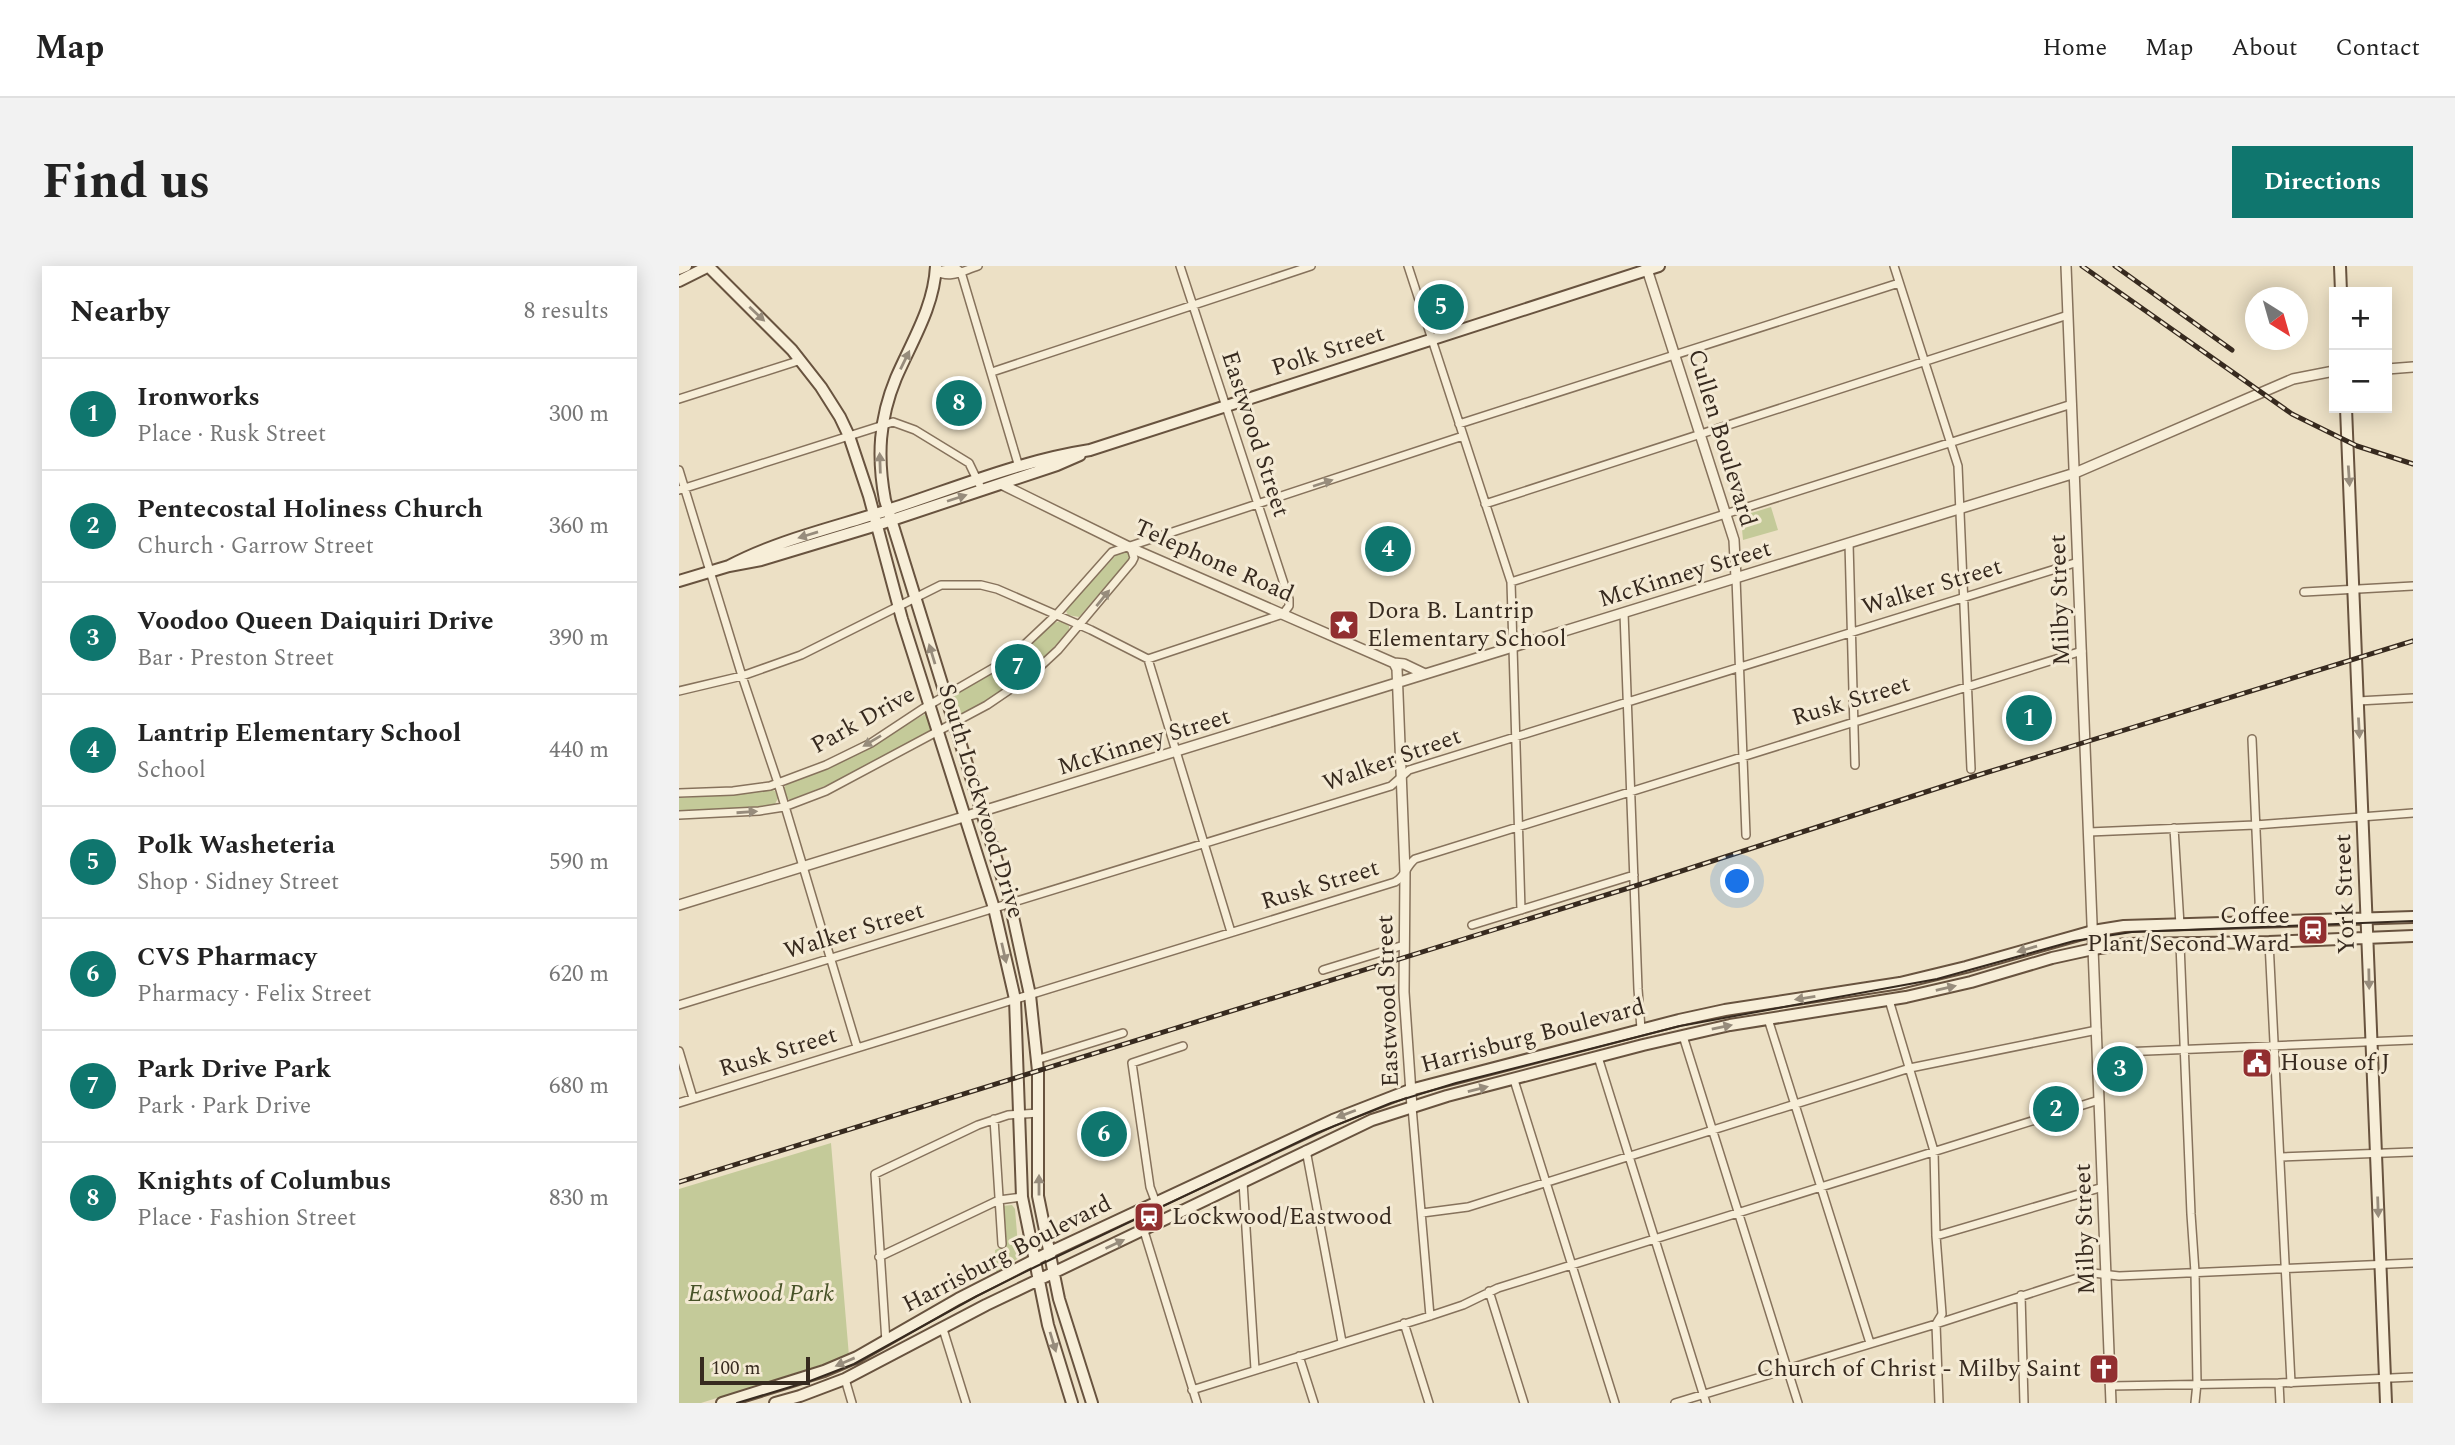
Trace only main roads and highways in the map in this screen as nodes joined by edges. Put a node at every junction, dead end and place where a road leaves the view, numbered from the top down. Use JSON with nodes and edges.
{"nodes":[{"id":1,"x":686,"y":266,"type":"edge"},
{"id":2,"x":709,"y":266,"type":"edge"},
{"id":3,"x":1659,"y":266,"type":"edge"},
{"id":4,"x":2340,"y":266,"type":"edge"},
{"id":5,"x":1647,"y":268,"type":"edge"},
{"id":6,"x":679,"y":269,"type":"edge"},
{"id":7,"x":935,"y":269,"type":"edge"},
{"id":8,"x":679,"y":281,"type":"edge"},
{"id":9,"x":2341,"y":287,"type":"edge"},
{"id":10,"x":2346,"y":413,"type":"edge"},
{"id":11,"x":1020,"y":472,"type":"junction"},
{"id":12,"x":980,"y":484,"type":"junction"},
{"id":13,"x":891,"y":515,"type":"junction"},
{"id":14,"x":875,"y":520,"type":"junction"},
{"id":15,"x":679,"y":581,"type":"edge"},
{"id":16,"x":2413,"y":917,"type":"edge"},
{"id":17,"x":2367,"y":918,"type":"junction"},
{"id":18,"x":2413,"y":936,"type":"edge"},
{"id":19,"x":2368,"y":937,"type":"junction"},
{"id":20,"x":1048,"y":1252,"type":"junction"},
{"id":21,"x":1034,"y":1260,"type":"junction"},
{"id":22,"x":1052,"y":1273,"type":"junction"},
{"id":23,"x":1038,"y":1280,"type":"junction"},
{"id":24,"x":1083,"y":1374,"type":"junction"},
{"id":25,"x":1065,"y":1380,"type":"junction"},
{"id":26,"x":722,"y":1403,"type":"edge"},
{"id":27,"x":775,"y":1403,"type":"edge"},
{"id":28,"x":1072,"y":1403,"type":"edge"},
{"id":29,"x":1092,"y":1403,"type":"edge"},
{"id":30,"x":2386,"y":1403,"type":"edge"}],
"edges":[{"from":1,"to":6,"type":"main road"},
{"from":2,"to":8,"type":"main road"},
{"from":2,"to":14,"type":"main road","name":"South Lockwood Drive","one_way":true},
{"from":3,"to":5,"type":"main road","name":"Polk Street"},
{"from":4,"to":9,"type":"main road"},
{"from":5,"to":11,"type":"main road","name":"Polk Street"},
{"from":13,"to":7,"type":"main road","name":"South Lockwood Drive","one_way":true},
{"from":10,"to":17,"type":"main road","name":"York Street","one_way":true},
{"from":11,"to":12,"type":"main road","name":"Polk Street"},
{"from":11,"to":12,"type":"main road","name":"Polk Street"},
{"from":12,"to":13,"type":"main road","name":"Polk Street"},
{"from":13,"to":14,"type":"main road","name":"Polk Street"},
{"from":20,"to":13,"type":"main road","name":"South Lockwood Drive","one_way":true},
{"from":14,"to":15,"type":"main road","name":"Polk Street"},
{"from":14,"to":21,"type":"main road","name":"South Lockwood Drive","one_way":true},
{"from":16,"to":17,"type":"main road","name":"Harrisburg Boulevard"},
{"from":17,"to":19,"type":"main road","name":"York Street"},
{"from":17,"to":20,"type":"main road","name":"Harrisburg Boulevard","one_way":true},
{"from":18,"to":19,"type":"main road","name":"Harrisburg Boulevard"},
{"from":22,"to":19,"type":"main road","name":"Harrisburg Boulevard","one_way":true},
{"from":19,"to":30,"type":"main road","name":"York Street","one_way":true},
{"from":20,"to":21,"type":"main road","name":"Harrisburg Boulevard"},
{"from":20,"to":22,"type":"main road","name":"South Lockwood Drive"},
{"from":21,"to":23,"type":"main road","name":"South Lockwood Drive"},
{"from":21,"to":26,"type":"main road","name":"Harrisburg Boulevard","one_way":true},
{"from":22,"to":23,"type":"main road","name":"Harrisburg Boulevard"},
{"from":22,"to":24,"type":"main road","name":"South Lockwood Drive"},
{"from":23,"to":25,"type":"main road","name":"South Lockwood Drive","one_way":true},
{"from":23,"to":27,"type":"main road","name":"Harrisburg Boulevard"},
{"from":24,"to":25,"type":"main road"},
{"from":24,"to":29,"type":"main road","name":"South Lockwood Drive"},
{"from":25,"to":28,"type":"main road","name":"South Lockwood Drive"}]}
